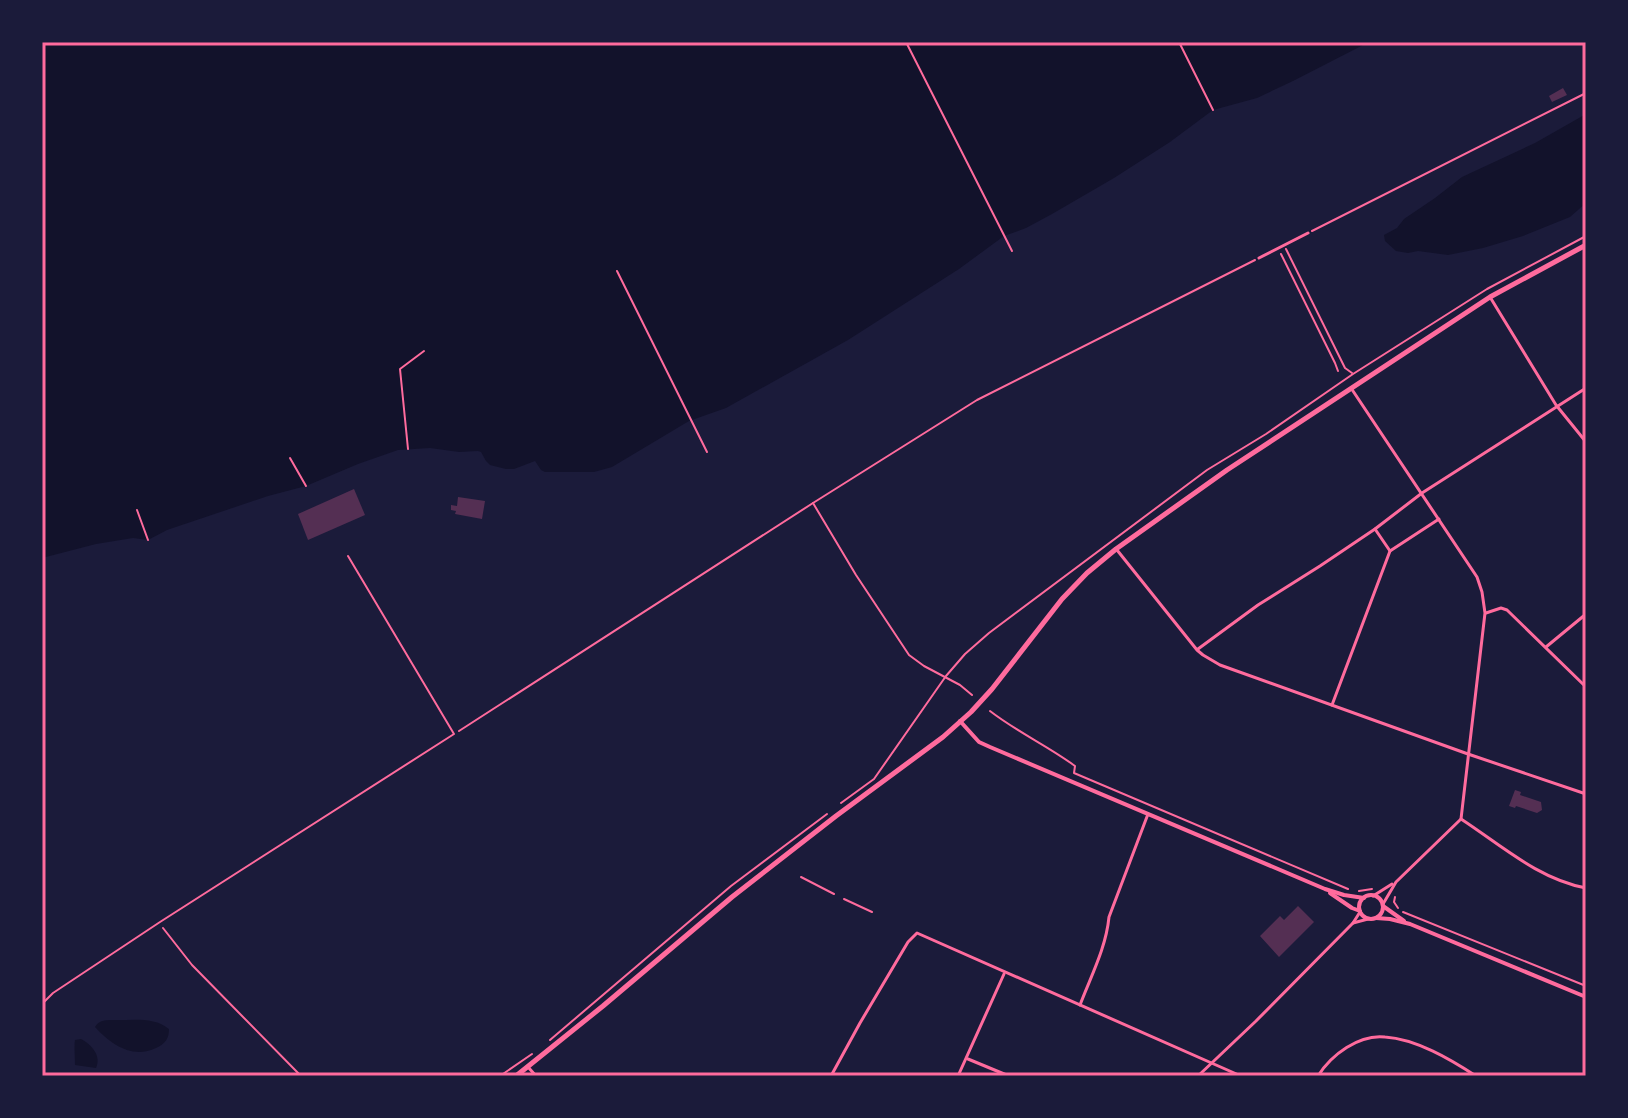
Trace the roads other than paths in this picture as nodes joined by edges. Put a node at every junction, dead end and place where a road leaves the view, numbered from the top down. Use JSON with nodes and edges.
{"nodes":[{"id":1,"x":1308,"y":233,"type":"road end"},
{"id":2,"x":1586,"y":245,"type":"edge"},
{"id":3,"x":1259,"y":258,"type":"road end"},
{"id":4,"x":1490,"y":297,"type":"junction"},
{"id":5,"x":1351,"y":388,"type":"junction"},
{"id":6,"x":1586,"y":388,"type":"edge"},
{"id":7,"x":1556,"y":405,"type":"junction"},
{"id":8,"x":1586,"y":442,"type":"edge"},
{"id":9,"x":1422,"y":493,"type":"junction"},
{"id":10,"x":1439,"y":519,"type":"junction"},
{"id":11,"x":1375,"y":529,"type":"junction"},
{"id":12,"x":1116,"y":549,"type":"junction"},
{"id":13,"x":1390,"y":551,"type":"junction"},
{"id":14,"x":348,"y":556,"type":"dead end"},
{"id":15,"x":1485,"y":613,"type":"junction"},
{"id":16,"x":1586,"y":614,"type":"edge"},
{"id":17,"x":1546,"y":647,"type":"junction"},
{"id":18,"x":1197,"y":650,"type":"junction"},
{"id":19,"x":1586,"y":687,"type":"edge"},
{"id":20,"x":1332,"y":705,"type":"junction"},
{"id":21,"x":960,"y":721,"type":"junction"},
{"id":22,"x":1468,"y":754,"type":"junction"},
{"id":23,"x":1586,"y":794,"type":"edge"},
{"id":24,"x":1148,"y":814,"type":"junction"},
{"id":25,"x":1461,"y":819,"type":"junction"},
{"id":26,"x":1396,"y":882,"type":"junction"},
{"id":27,"x":1586,"y":888,"type":"edge"},
{"id":28,"x":1325,"y":889,"type":"junction"},
{"id":29,"x":1373,"y":896,"type":"junction"},
{"id":30,"x":1364,"y":898,"type":"junction"},
{"id":31,"x":1383,"y":906,"type":"junction"},
{"id":32,"x":1360,"y":912,"type":"junction"},
{"id":33,"x":1376,"y":918,"type":"junction"},
{"id":34,"x":1368,"y":919,"type":"junction"},
{"id":35,"x":1353,"y":923,"type":"junction"},
{"id":36,"x":1410,"y":924,"type":"junction"},
{"id":37,"x":1005,"y":973,"type":"junction"},
{"id":38,"x":1586,"y":997,"type":"edge"},
{"id":39,"x":42,"y":1004,"type":"edge"},
{"id":40,"x":1080,"y":1005,"type":"junction"},
{"id":41,"x":966,"y":1058,"type":"junction"},
{"id":42,"x":1211,"y":1064,"type":"junction"},
{"id":43,"x":528,"y":1067,"type":"junction"},
{"id":44,"x":516,"y":1076,"type":"edge"},
{"id":45,"x":536,"y":1076,"type":"edge"},
{"id":46,"x":831,"y":1076,"type":"edge"},
{"id":47,"x":958,"y":1076,"type":"edge"},
{"id":48,"x":1009,"y":1076,"type":"edge"},
{"id":49,"x":1198,"y":1076,"type":"edge"},
{"id":50,"x":1241,"y":1076,"type":"edge"},
{"id":51,"x":1318,"y":1076,"type":"edge"},
{"id":52,"x":1476,"y":1076,"type":"edge"}],
"edges":[{"from":1,"to":3,"type":"street"},
{"from":2,"to":4,"type":"main road"},
{"from":4,"to":5,"type":"main road"},
{"from":4,"to":7,"type":"street"},
{"from":5,"to":9,"type":"street"},
{"from":5,"to":12,"type":"main road"},
{"from":6,"to":7,"type":"street"},
{"from":7,"to":8,"type":"street"},
{"from":7,"to":9,"type":"street"},
{"from":9,"to":10,"type":"street"},
{"from":9,"to":11,"type":"street"},
{"from":10,"to":13,"type":"street"},
{"from":10,"to":15,"type":"street"},
{"from":11,"to":13,"type":"street"},
{"from":11,"to":18,"type":"street"},
{"from":12,"to":18,"type":"street"},
{"from":12,"to":21,"type":"main road"},
{"from":13,"to":20,"type":"street"},
{"from":14,"to":39,"type":"lane"},
{"from":15,"to":17,"type":"street"},
{"from":15,"to":22,"type":"street"},
{"from":16,"to":17,"type":"street"},
{"from":17,"to":19,"type":"street"},
{"from":18,"to":20,"type":"street"},
{"from":20,"to":22,"type":"street"},
{"from":21,"to":24,"type":"street"},
{"from":21,"to":43,"type":"main road"},
{"from":22,"to":23,"type":"street"},
{"from":22,"to":25,"type":"street"},
{"from":24,"to":28,"type":"street"},
{"from":24,"to":40,"type":"street"},
{"from":25,"to":26,"type":"street"},
{"from":25,"to":27,"type":"street"},
{"from":26,"to":29,"type":"street"},
{"from":26,"to":31,"type":"street"},
{"from":28,"to":30,"type":"street"},
{"from":28,"to":32,"type":"street"},
{"from":29,"to":30,"type":"street"},
{"from":29,"to":31,"type":"street"},
{"from":30,"to":32,"type":"street"},
{"from":31,"to":33,"type":"street"},
{"from":31,"to":36,"type":"street"},
{"from":32,"to":34,"type":"street"},
{"from":32,"to":35,"type":"street"},
{"from":33,"to":34,"type":"street"},
{"from":33,"to":36,"type":"street"},
{"from":34,"to":35,"type":"street"},
{"from":35,"to":42,"type":"street"},
{"from":36,"to":38,"type":"street"},
{"from":37,"to":40,"type":"street"},
{"from":37,"to":41,"type":"street"},
{"from":37,"to":46,"type":"street"},
{"from":40,"to":42,"type":"street"},
{"from":41,"to":47,"type":"street"},
{"from":41,"to":48,"type":"street"},
{"from":42,"to":49,"type":"street"},
{"from":42,"to":50,"type":"street"},
{"from":43,"to":44,"type":"main road"},
{"from":43,"to":45,"type":"street"},
{"from":51,"to":52,"type":"street"}]}
